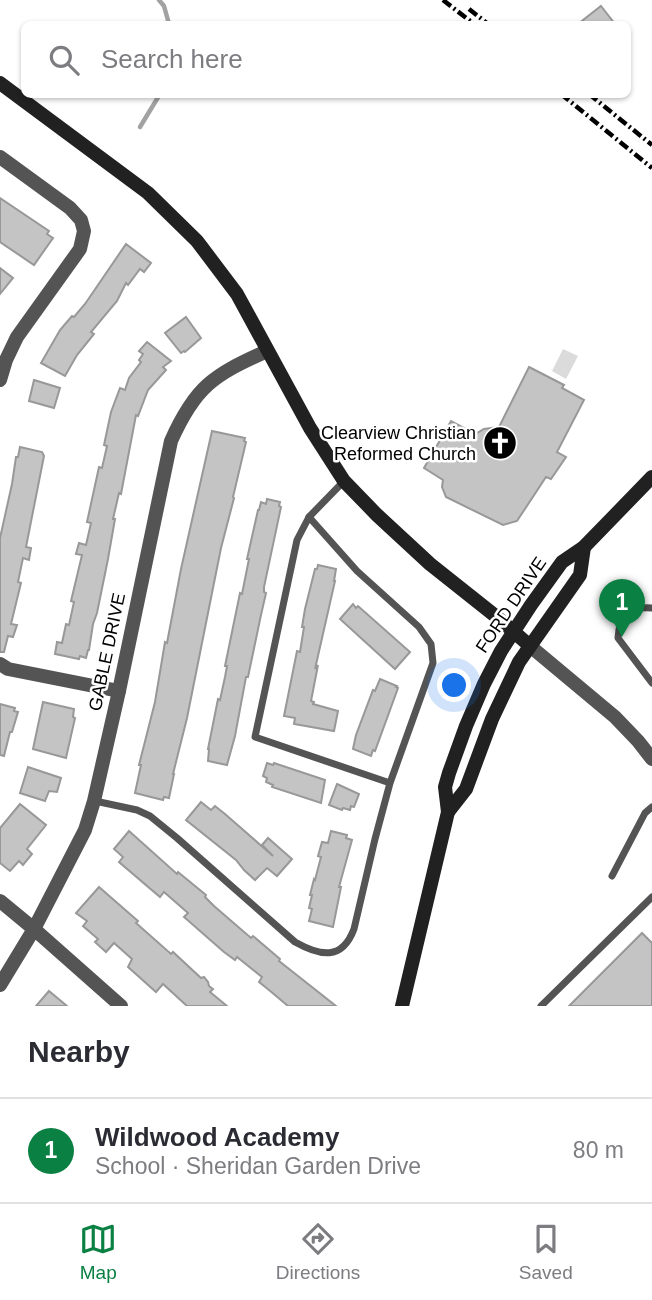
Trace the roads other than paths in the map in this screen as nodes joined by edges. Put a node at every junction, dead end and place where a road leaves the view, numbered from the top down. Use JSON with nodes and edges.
{"nodes":[{"id":1,"x":0,"y":83,"type":"edge"},
{"id":2,"x":0,"y":157,"type":"edge"},
{"id":3,"x":267,"y":351,"type":"junction"},
{"id":4,"x":0,"y":380,"type":"edge"},
{"id":5,"x":652,"y":477,"type":"edge"},
{"id":6,"x":344,"y":481,"type":"junction"},
{"id":7,"x":309,"y":517,"type":"junction"},
{"id":8,"x":584,"y":547,"type":"junction"},
{"id":9,"x":652,"y":608,"type":"edge"},
{"id":10,"x":514,"y":632,"type":"junction"},
{"id":11,"x":530,"y":646,"type":"junction"},
{"id":12,"x":0,"y":664,"type":"edge"},
{"id":13,"x":652,"y":683,"type":"edge"},
{"id":14,"x":119,"y":691,"type":"junction"},
{"id":15,"x":652,"y":759,"type":"edge"},
{"id":16,"x":390,"y":783,"type":"junction"},
{"id":17,"x":94,"y":801,"type":"junction"},
{"id":18,"x":652,"y":807,"type":"edge"},
{"id":19,"x":448,"y":813,"type":"junction"},
{"id":20,"x":612,"y":876,"type":"dead end"},
{"id":21,"x":652,"y":897,"type":"edge"},
{"id":22,"x":0,"y":901,"type":"edge"},
{"id":23,"x":34,"y":929,"type":"junction"},
{"id":24,"x":0,"y":985,"type":"edge"},
{"id":25,"x":121,"y":1006,"type":"edge"},
{"id":26,"x":402,"y":1006,"type":"edge"},
{"id":27,"x":541,"y":1006,"type":"edge"}],
"edges":[{"from":1,"to":3,"type":"main road"},
{"from":2,"to":4,"type":"street"},
{"from":3,"to":6,"type":"main road"},
{"from":3,"to":14,"type":"street","name":"GABLE DRIVE"},
{"from":5,"to":8,"type":"main road","name":"FORD DRIVE"},
{"from":6,"to":7,"type":"lane"},
{"from":6,"to":10,"type":"main road"},
{"from":7,"to":16,"type":"lane"},
{"from":7,"to":16,"type":"lane"},
{"from":8,"to":10,"type":"main road","name":"FORD DRIVE"},
{"from":8,"to":11,"type":"main road","name":"FORD DRIVE"},
{"from":9,"to":13,"type":"lane"},
{"from":10,"to":11,"type":"main road"},
{"from":10,"to":19,"type":"main road","name":"FORD DRIVE"},
{"from":11,"to":15,"type":"street"},
{"from":11,"to":19,"type":"main road","name":"FORD DRIVE"},
{"from":12,"to":14,"type":"street"},
{"from":14,"to":17,"type":"street","name":"GABLE DRIVE"},
{"from":16,"to":17,"type":"lane"},
{"from":17,"to":23,"type":"street","name":"GABLE DRIVE"},
{"from":18,"to":20,"type":"lane"},
{"from":19,"to":26,"type":"main road","name":"FORD DRIVE"},
{"from":21,"to":27,"type":"lane"},
{"from":22,"to":23,"type":"street"},
{"from":23,"to":24,"type":"street","name":"GABLE DRIVE"},
{"from":23,"to":25,"type":"street"}]}
